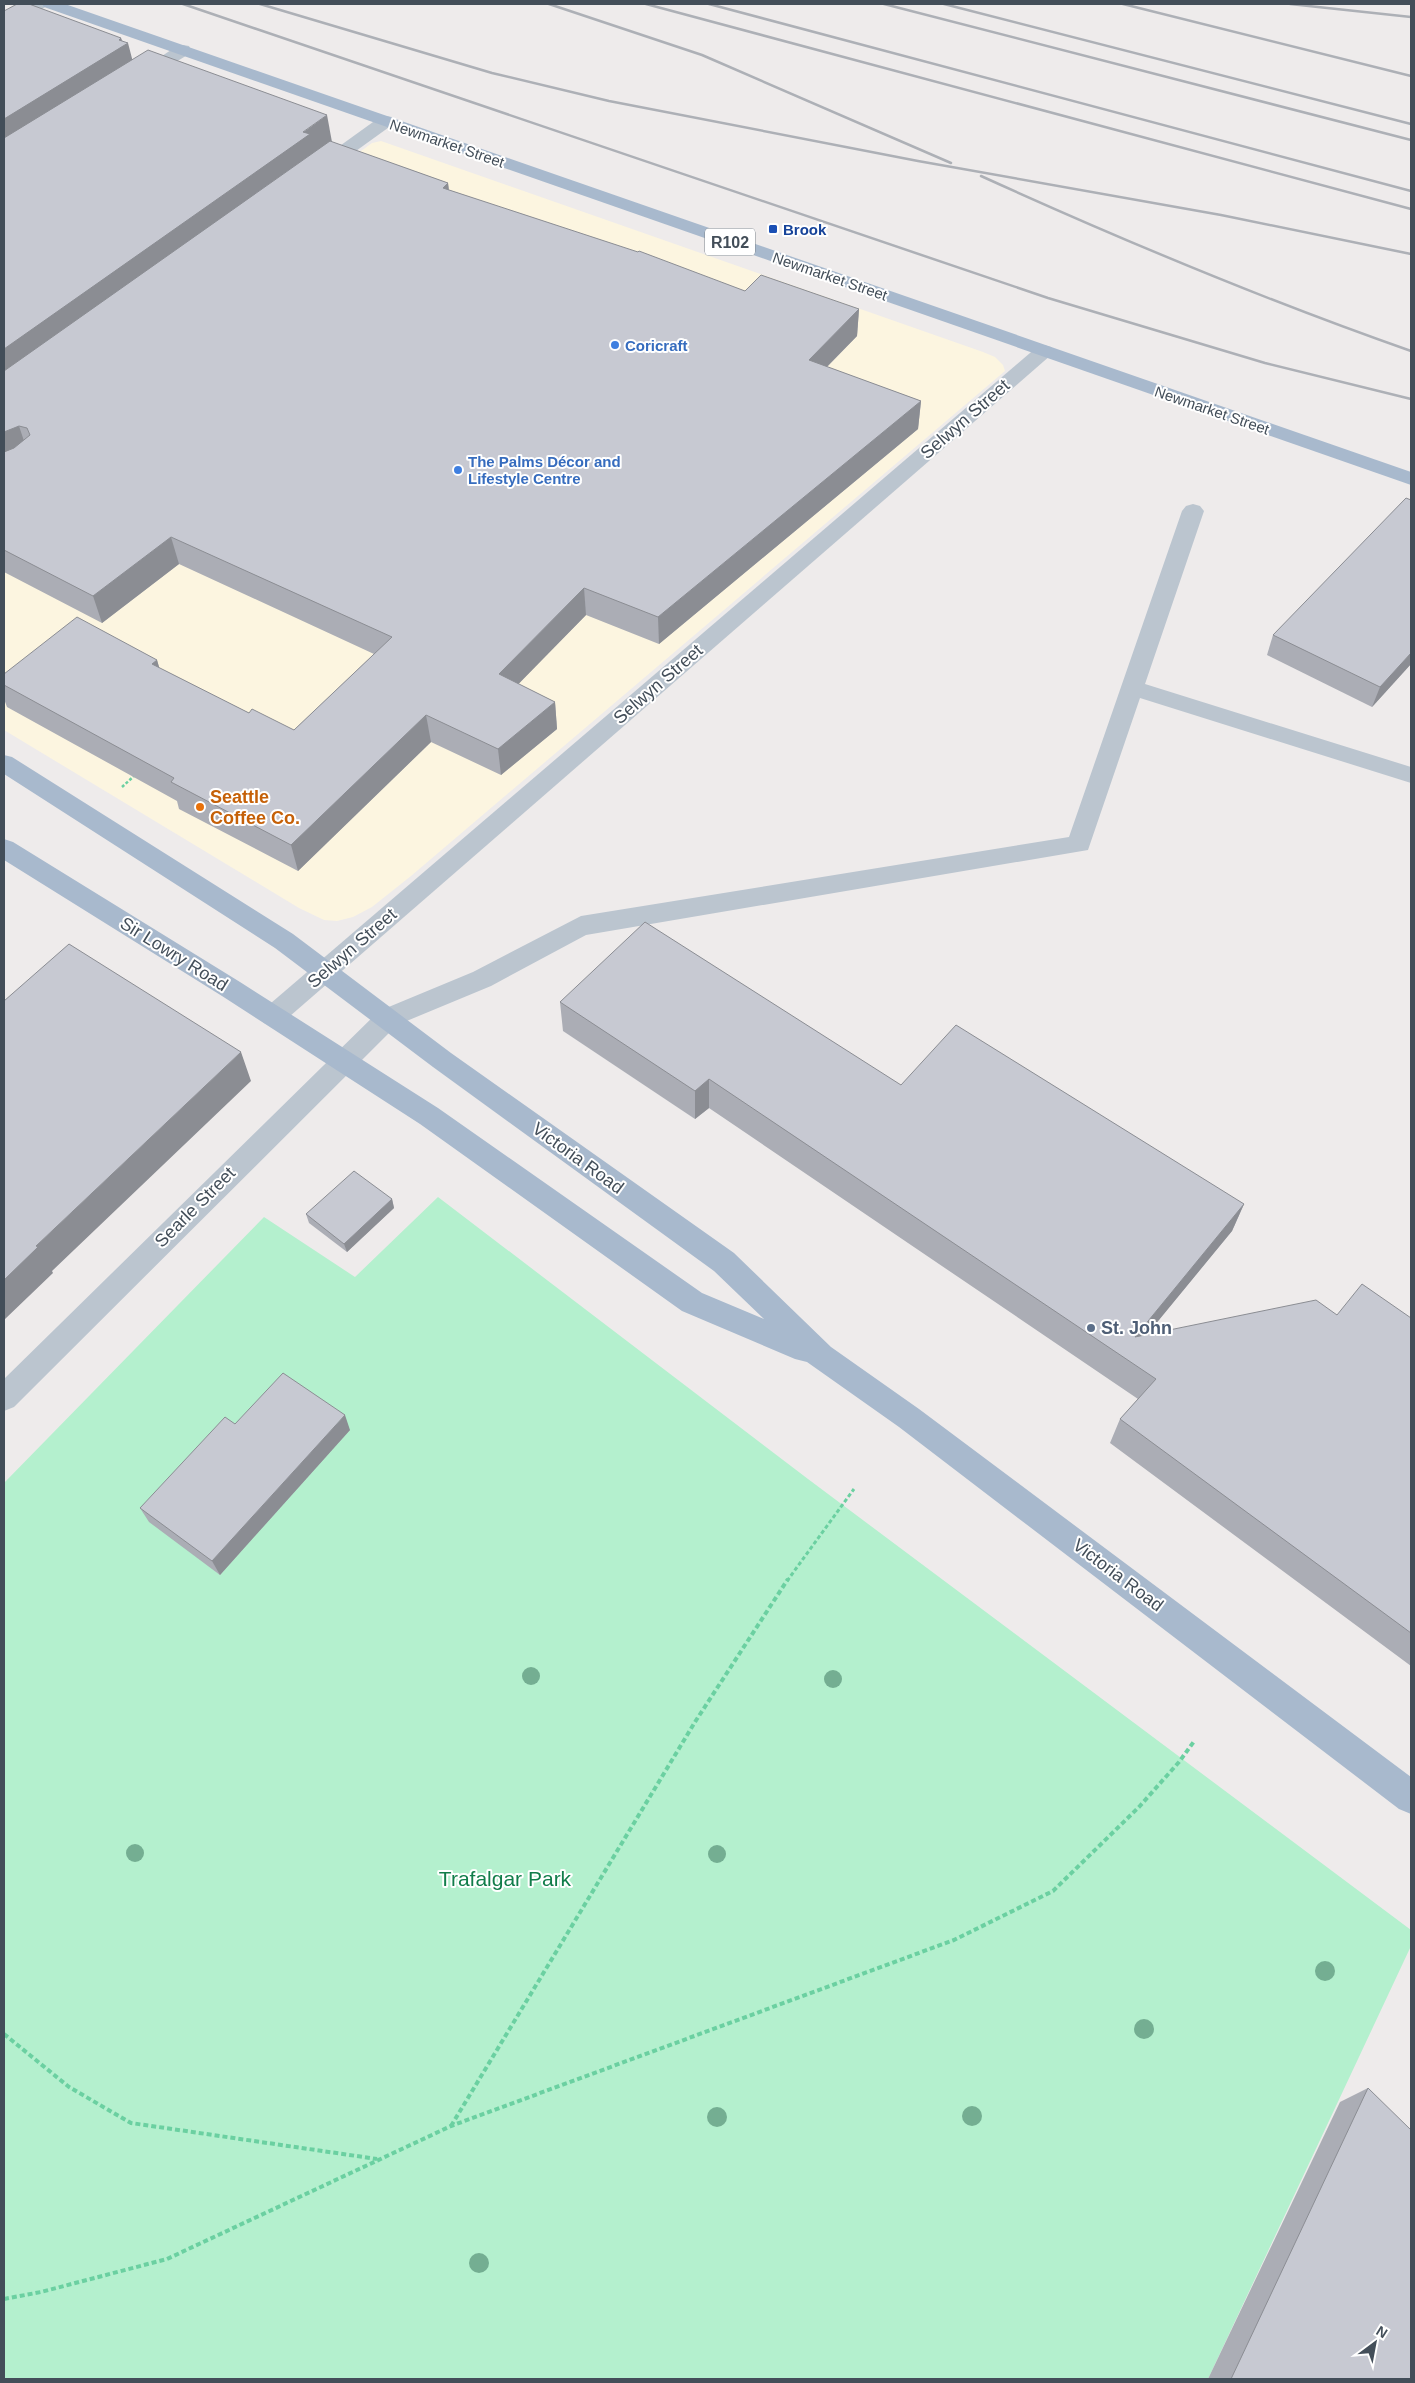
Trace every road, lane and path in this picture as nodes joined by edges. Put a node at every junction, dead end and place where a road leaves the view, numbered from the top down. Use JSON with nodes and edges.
{"nodes":[{"id":1,"x":42,"y":4,"type":"edge"},
{"id":2,"x":50,"y":4,"type":"edge"},
{"id":3,"x":4,"y":26,"type":"edge"},
{"id":4,"x":183,"y":50,"type":"junction"},
{"id":5,"x":124,"y":86,"type":"edge"},
{"id":6,"x":386,"y":121,"type":"junction"},
{"id":7,"x":301,"y":182,"type":"edge"},
{"id":8,"x":1044,"y":352,"type":"junction"},
{"id":9,"x":1411,"y":479,"type":"edge"},
{"id":10,"x":1193,"y":511,"type":"dead end"},
{"id":11,"x":1132,"y":688,"type":"junction"},
{"id":12,"x":4,"y":763,"type":"edge"},
{"id":13,"x":1411,"y":775,"type":"edge"},
{"id":14,"x":134,"y":776,"type":"edge"},
{"id":15,"x":119,"y":789,"type":"dead end"},
{"id":16,"x":4,"y":848,"type":"edge"},
{"id":17,"x":325,"y":971,"type":"junction"},
{"id":18,"x":273,"y":1016,"type":"junction"},
{"id":19,"x":388,"y":1018,"type":"junction"},
{"id":20,"x":343,"y":1061,"type":"junction"},
{"id":21,"x":821,"y":1356,"type":"junction"},
{"id":22,"x":4,"y":1398,"type":"edge"},
{"id":23,"x":854,"y":1489,"type":"dead end"},
{"id":24,"x":1195,"y":1740,"type":"dead end"},
{"id":25,"x":1411,"y":1797,"type":"edge"},
{"id":26,"x":4,"y":2034,"type":"edge"},
{"id":27,"x":451,"y":2126,"type":"junction"},
{"id":28,"x":378,"y":2160,"type":"junction"},
{"id":29,"x":4,"y":2299,"type":"edge"}],
"edges":[{"from":1,"to":3,"type":"street"},
{"from":2,"to":4,"type":"main road","name":"Newmarket Street","number":"R102"},
{"from":4,"to":5,"type":"street"},
{"from":4,"to":6,"type":"main road","name":"Newmarket Street","number":"R102"},
{"from":6,"to":7,"type":"street"},
{"from":6,"to":8,"type":"main road","name":"Newmarket Street","number":"R102"},
{"from":8,"to":9,"type":"main road","name":"Newmarket Street","number":"R102"},
{"from":8,"to":17,"type":"street","name":"Selwyn Street"},
{"from":10,"to":11,"type":"street"},
{"from":11,"to":13,"type":"street"},
{"from":11,"to":19,"type":"street"},
{"from":12,"to":17,"type":"main road"},
{"from":14,"to":15,"type":"path"},
{"from":16,"to":18,"type":"main road","name":"Sir Lowry Road"},
{"from":17,"to":18,"type":"street","name":"Selwyn Street"},
{"from":17,"to":19,"type":"main road","name":"Victoria Road"},
{"from":18,"to":20,"type":"main road","name":"Sir Lowry Road"},
{"from":19,"to":20,"type":"street","name":"Searle Street"},
{"from":19,"to":21,"type":"main road","name":"Victoria Road"},
{"from":20,"to":21,"type":"main road","name":"Victoria Road"},
{"from":20,"to":22,"type":"street","name":"Searle Street"},
{"from":21,"to":25,"type":"main road","name":"Victoria Road"},
{"from":23,"to":27,"type":"path"},
{"from":24,"to":27,"type":"path"},
{"from":26,"to":28,"type":"path"},
{"from":27,"to":28,"type":"path"},
{"from":28,"to":29,"type":"path"}]}
